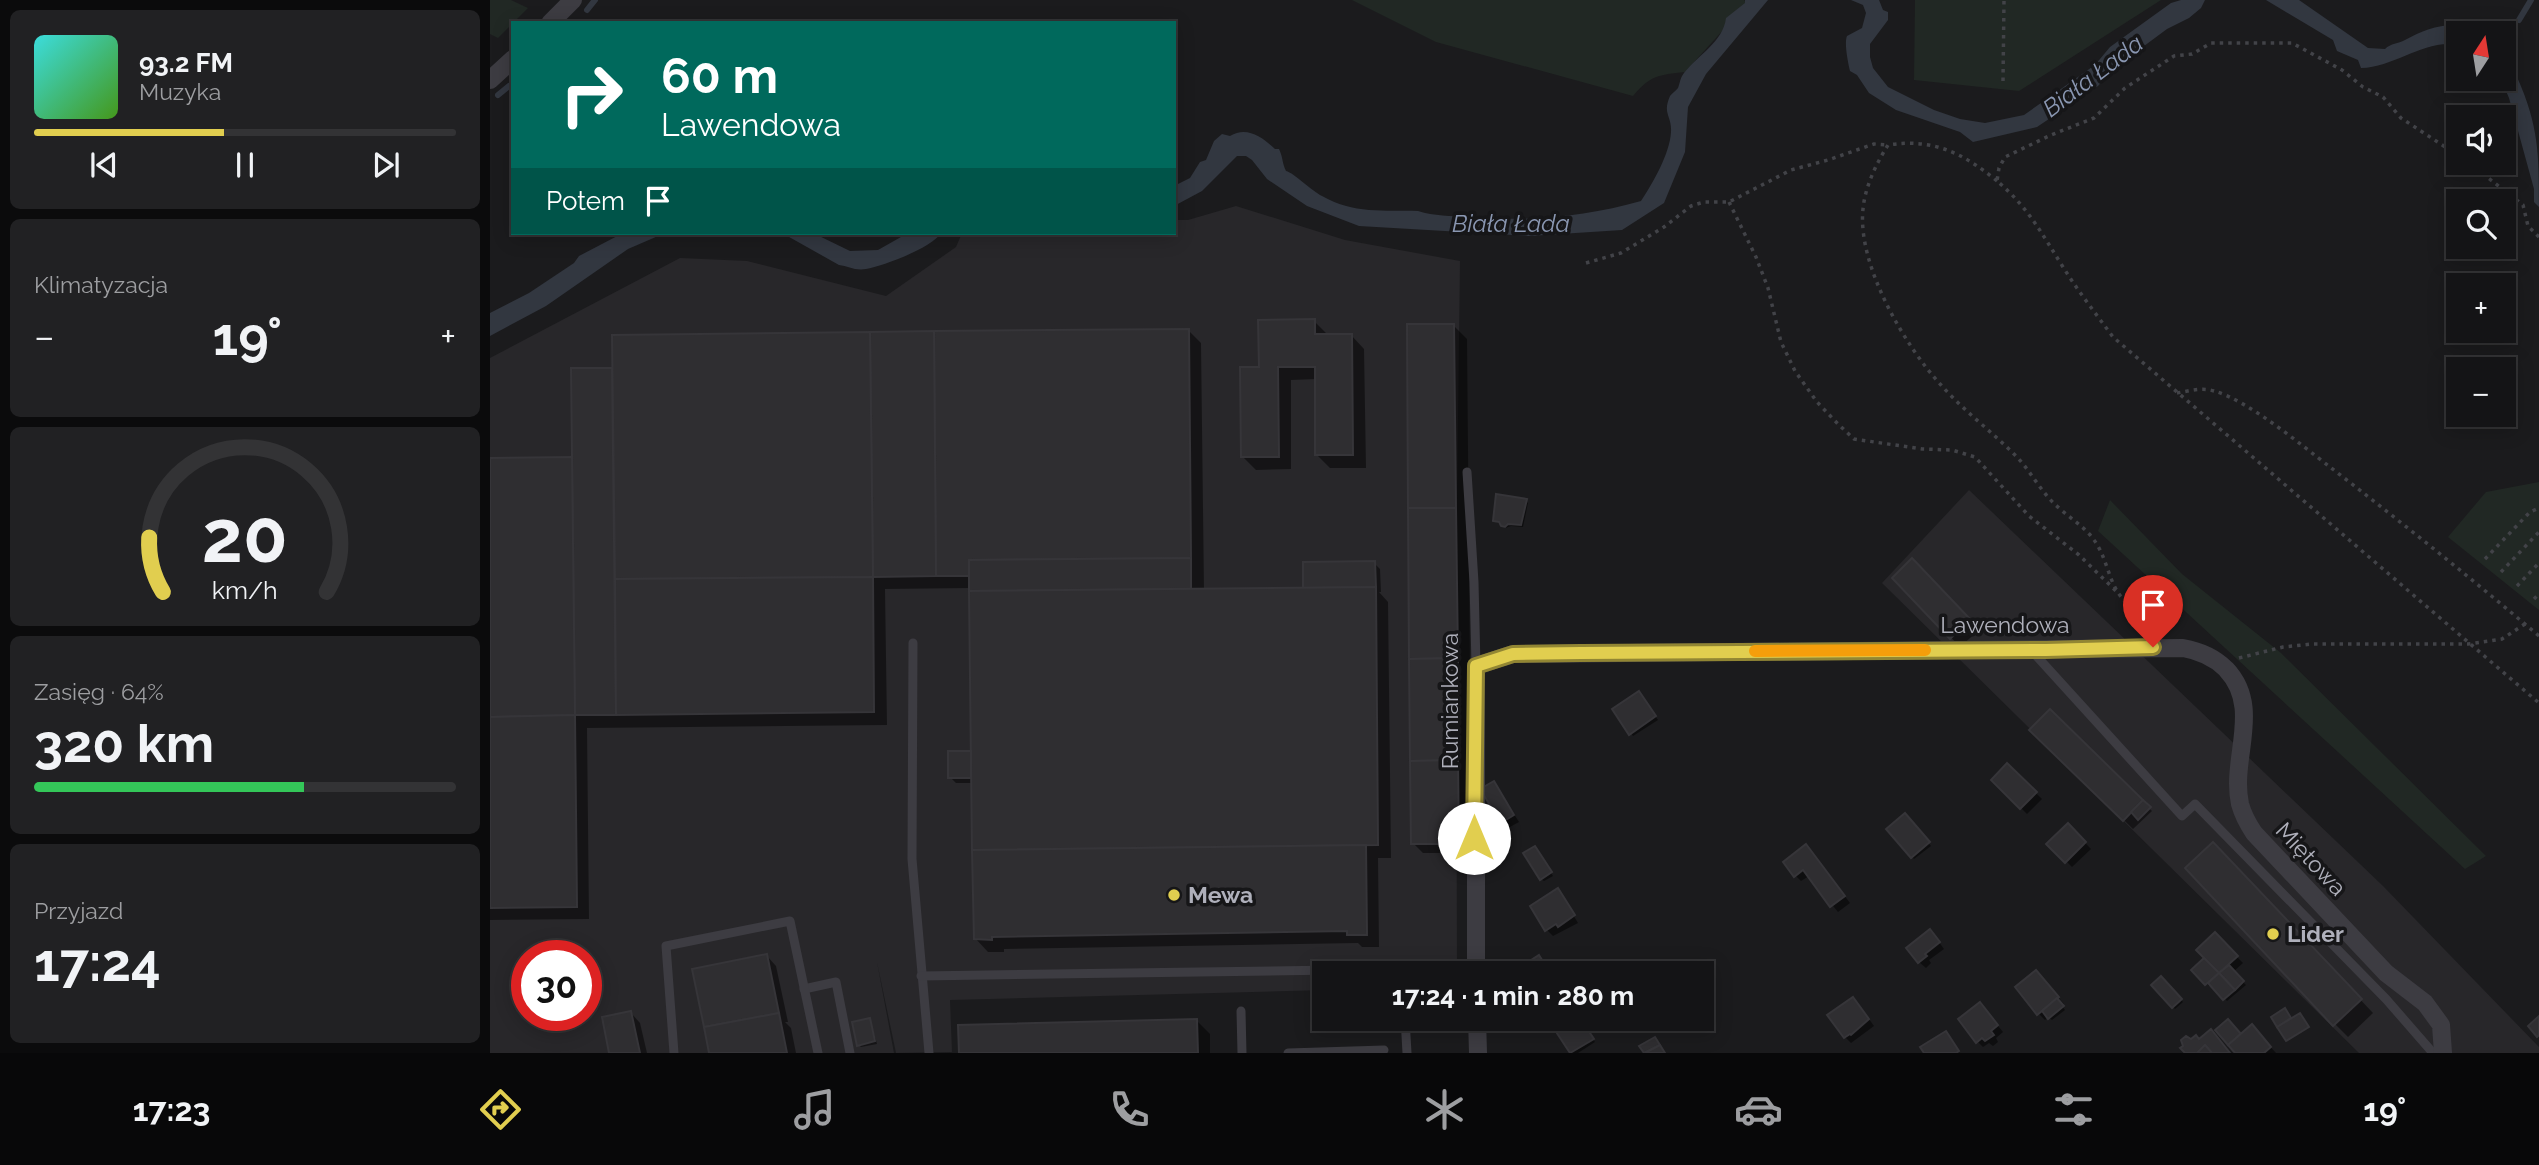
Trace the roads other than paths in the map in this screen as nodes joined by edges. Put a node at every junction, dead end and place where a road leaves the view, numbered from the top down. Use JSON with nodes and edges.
{"nodes":[{"id":1,"x":573,"y":0,"type":"edge"},
{"id":2,"x":552,"y":21,"type":"edge"},
{"id":3,"x":511,"y":61,"type":"edge"},
{"id":4,"x":490,"y":80,"type":"edge"},
{"id":5,"x":1467,"y":472,"type":"dead end"},
{"id":6,"x":913,"y":643,"type":"dead end"},
{"id":7,"x":2031,"y":650,"type":"junction"},
{"id":8,"x":2220,"y":664,"type":"joint"},
{"id":9,"x":1476,"y":666,"type":"junction"},
{"id":10,"x":1476,"y":961,"type":"edge"},
{"id":11,"x":1312,"y":970,"type":"edge"},
{"id":12,"x":921,"y":976,"type":"junction"},
{"id":13,"x":804,"y":989,"type":"junction"},
{"id":14,"x":1241,"y":1011,"type":"dead end"},
{"id":15,"x":1406,"y":1031,"type":"edge"},
{"id":16,"x":1477,"y":1031,"type":"edge"},
{"id":17,"x":1384,"y":1050,"type":"dead end"},
{"id":18,"x":674,"y":1053,"type":"edge"},
{"id":19,"x":818,"y":1053,"type":"edge"},
{"id":20,"x":850,"y":1053,"type":"edge"},
{"id":21,"x":929,"y":1053,"type":"edge"},
{"id":22,"x":1242,"y":1053,"type":"edge"},
{"id":23,"x":1288,"y":1053,"type":"edge"},
{"id":24,"x":1407,"y":1053,"type":"edge"},
{"id":25,"x":1478,"y":1053,"type":"edge"},
{"id":26,"x":2432,"y":1053,"type":"edge"},
{"id":27,"x":2443,"y":1053,"type":"edge"}],
"edges":[{"from":1,"to":2,"type":"street"},
{"from":3,"to":4,"type":"street"},
{"from":5,"to":9,"type":"lane","name":"Rumiankowa"},
{"from":6,"to":12,"type":"lane"},
{"from":7,"to":8,"type":"street","name":"Lawendowa"},
{"from":7,"to":9,"type":"street","name":"Lawendowa"},
{"from":7,"to":26,"type":"lane"},
{"from":8,"to":27,"type":"street","name":"Miętowa"},
{"from":9,"to":10,"type":"street","name":"Rumiankowa"},
{"from":11,"to":12,"type":"lane"},
{"from":12,"to":21,"type":"lane"},
{"from":13,"to":18,"type":"lane"},
{"from":13,"to":19,"type":"lane"},
{"from":13,"to":20,"type":"lane"},
{"from":14,"to":22,"type":"lane"},
{"from":15,"to":24,"type":"lane"},
{"from":16,"to":25,"type":"street"},
{"from":17,"to":23,"type":"lane"}]}
